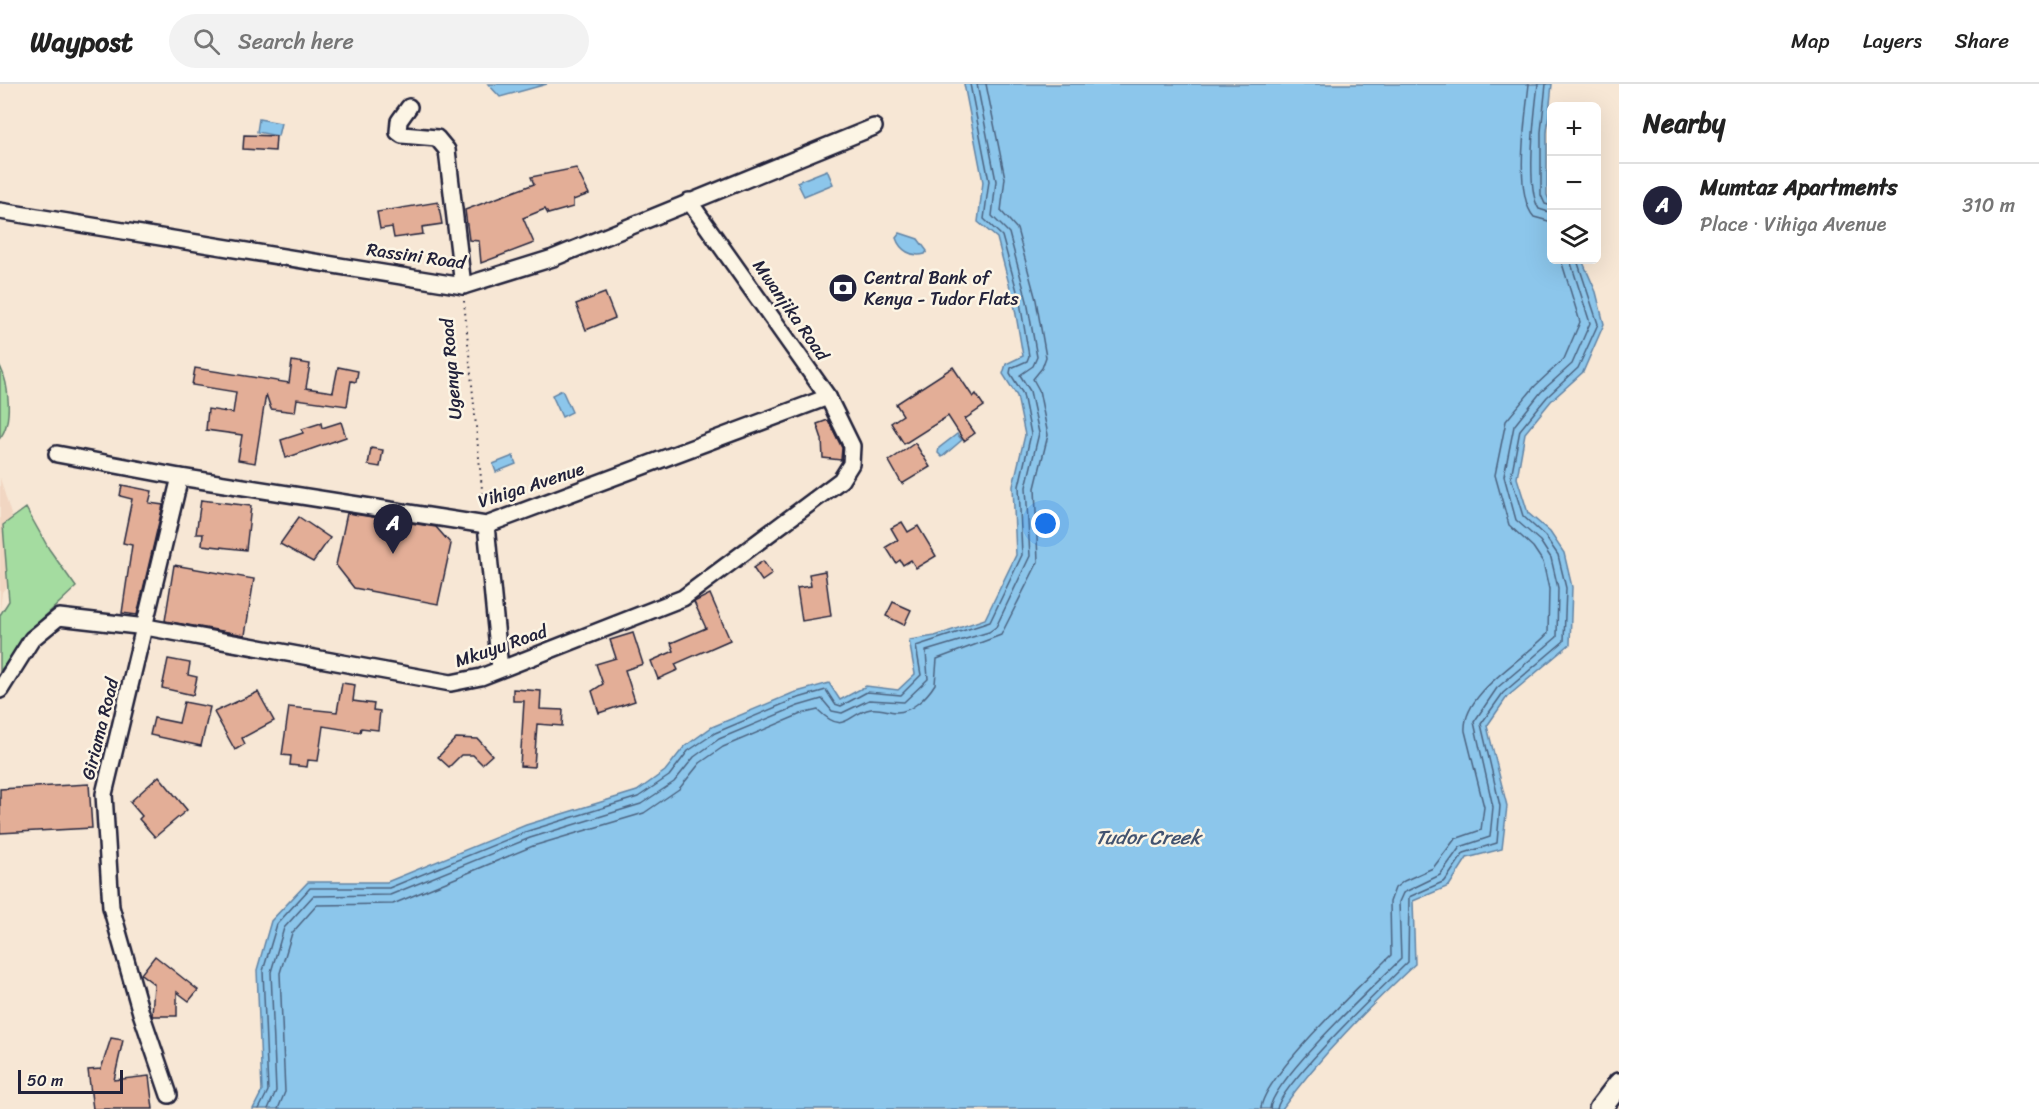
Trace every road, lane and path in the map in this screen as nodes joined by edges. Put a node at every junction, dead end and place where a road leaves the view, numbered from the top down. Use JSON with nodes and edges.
{"nodes":[{"id":1,"x":409,"y":107,"type":"dead end"},
{"id":2,"x":874,"y":127,"type":"dead end"},
{"id":3,"x":689,"y":201,"type":"junction"},
{"id":4,"x":0,"y":210,"type":"edge"},
{"id":5,"x":463,"y":286,"type":"junction"},
{"id":6,"x":828,"y":397,"type":"junction"},
{"id":7,"x":852,"y":446,"type":"joint"},
{"id":8,"x":57,"y":454,"type":"dead end"},
{"id":9,"x":180,"y":477,"type":"junction"},
{"id":10,"x":486,"y":525,"type":"junction"},
{"id":11,"x":146,"y":627,"type":"junction"},
{"id":12,"x":500,"y":669,"type":"junction"},
{"id":13,"x":0,"y":690,"type":"edge"},
{"id":14,"x":1619,"y":1084,"type":"edge"},
{"id":15,"x":169,"y":1095,"type":"dead end"},
{"id":16,"x":1600,"y":1109,"type":"edge"}],
"edges":[{"from":1,"to":5,"type":"street"},
{"from":2,"to":3,"type":"street","name":"Rassini Road"},
{"from":3,"to":5,"type":"street","name":"Rassini Road"},
{"from":3,"to":6,"type":"street","name":"Mwanjika Road"},
{"from":4,"to":5,"type":"street","name":"Rassini Road"},
{"from":5,"to":10,"type":"path","name":"Ugenya Road"},
{"from":6,"to":7,"type":"street","name":"Mwanjika Road"},
{"from":6,"to":10,"type":"street","name":"Vihiga Avenue"},
{"from":7,"to":12,"type":"street","name":"Mkuyu Road"},
{"from":8,"to":9,"type":"street","name":"Vihiga Avenue"},
{"from":9,"to":10,"type":"street","name":"Vihiga Avenue"},
{"from":9,"to":11,"type":"street","name":"Giriama Road"},
{"from":10,"to":12,"type":"street"},
{"from":11,"to":12,"type":"street","name":"Mkuyu Road"},
{"from":11,"to":13,"type":"street","name":"Mkuyu Road"},
{"from":11,"to":15,"type":"street","name":"Giriama Road"},
{"from":14,"to":16,"type":"main road"}]}
